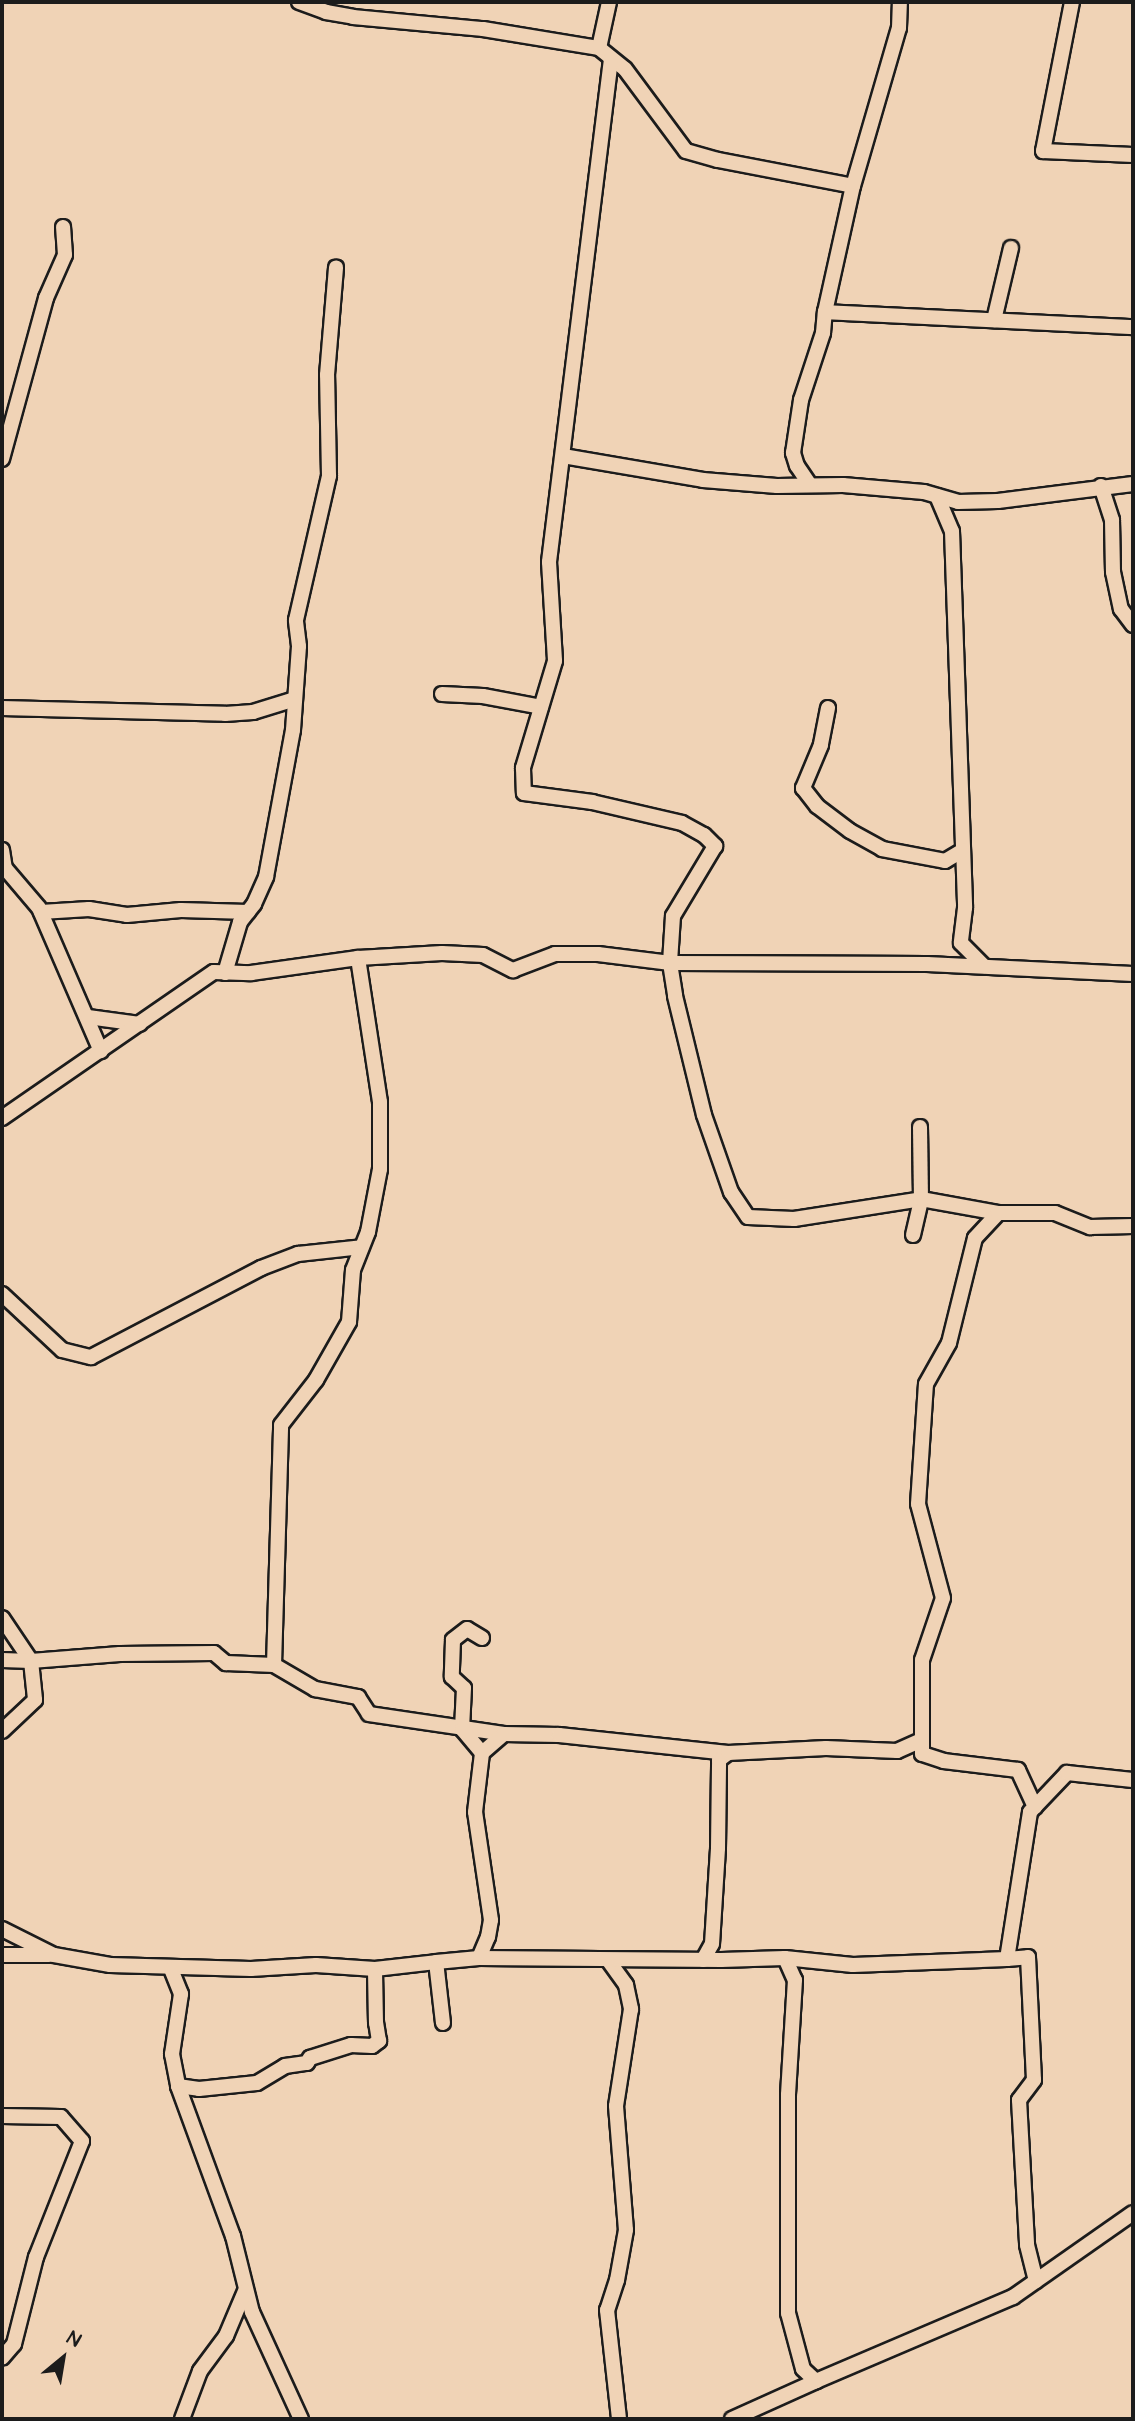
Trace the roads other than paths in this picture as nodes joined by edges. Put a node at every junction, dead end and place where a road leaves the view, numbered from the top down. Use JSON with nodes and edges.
{"nodes":[{"id":1,"x":299,"y":2,"type":"edge"},
{"id":2,"x":609,"y":2,"type":"edge"},
{"id":3,"x":900,"y":2,"type":"edge"},
{"id":4,"x":1072,"y":2,"type":"edge"},
{"id":5,"x":599,"y":48,"type":"junction"},
{"id":6,"x":611,"y":59,"type":"junction"},
{"id":7,"x":1133,"y":155,"type":"edge"},
{"id":8,"x":853,"y":186,"type":"junction"},
{"id":9,"x":63,"y":227,"type":"dead end"},
{"id":10,"x":1011,"y":248,"type":"dead end"},
{"id":11,"x":336,"y":267,"type":"dead end"},
{"id":12,"x":824,"y":312,"type":"junction"},
{"id":13,"x":994,"y":320,"type":"junction"},
{"id":14,"x":1133,"y":327,"type":"edge"},
{"id":15,"x":563,"y":456,"type":"junction"},
{"id":16,"x":2,"y":459,"type":"edge"},
{"id":17,"x":1133,"y":484,"type":"edge"},
{"id":18,"x":810,"y":485,"type":"junction"},
{"id":19,"x":1101,"y":486,"type":"junction"},
{"id":20,"x":937,"y":496,"type":"junction"},
{"id":21,"x":1133,"y":625,"type":"edge"},
{"id":22,"x":442,"y":694,"type":"dead end"},
{"id":23,"x":295,"y":699,"type":"junction"},
{"id":24,"x":541,"y":707,"type":"junction"},
{"id":25,"x":2,"y":708,"type":"edge"},
{"id":26,"x":828,"y":708,"type":"dead end"},
{"id":27,"x":2,"y":850,"type":"edge"},
{"id":28,"x":963,"y":850,"type":"junction"},
{"id":29,"x":3,"y":869,"type":"edge"},
{"id":30,"x":41,"y":912,"type":"junction"},
{"id":31,"x":248,"y":912,"type":"junction"},
{"id":32,"x":358,"y":958,"type":"junction"},
{"id":33,"x":670,"y":963,"type":"junction"},
{"id":34,"x":984,"y":966,"type":"junction"},
{"id":35,"x":225,"y":973,"type":"junction"},
{"id":36,"x":1133,"y":974,"type":"edge"},
{"id":37,"x":88,"y":1017,"type":"junction"},
{"id":38,"x":140,"y":1024,"type":"junction"},
{"id":39,"x":101,"y":1051,"type":"junction"},
{"id":40,"x":2,"y":1118,"type":"edge"},
{"id":41,"x":920,"y":1127,"type":"dead end"},
{"id":42,"x":921,"y":1199,"type":"junction"},
{"id":43,"x":998,"y":1213,"type":"junction"},
{"id":44,"x":1133,"y":1226,"type":"edge"},
{"id":45,"x":913,"y":1235,"type":"dead end"},
{"id":46,"x":362,"y":1247,"type":"junction"},
{"id":47,"x":2,"y":1294,"type":"edge"},
{"id":48,"x":2,"y":1618,"type":"edge"},
{"id":49,"x":482,"y":1637,"type":"dead end"},
{"id":50,"x":2,"y":1660,"type":"edge"},
{"id":51,"x":31,"y":1661,"type":"junction"},
{"id":52,"x":274,"y":1665,"type":"junction"},
{"id":53,"x":462,"y":1729,"type":"junction"},
{"id":54,"x":2,"y":1731,"type":"edge"},
{"id":55,"x":504,"y":1734,"type":"junction"},
{"id":56,"x":922,"y":1740,"type":"junction"},
{"id":57,"x":482,"y":1753,"type":"junction"},
{"id":58,"x":728,"y":1753,"type":"junction"},
{"id":59,"x":1133,"y":1780,"type":"edge"},
{"id":60,"x":1034,"y":1807,"type":"junction"},
{"id":61,"x":2,"y":1929,"type":"edge"},
{"id":62,"x":2,"y":1955,"type":"edge"},
{"id":63,"x":54,"y":1955,"type":"junction"},
{"id":64,"x":479,"y":1958,"type":"junction"},
{"id":65,"x":785,"y":1958,"type":"junction"},
{"id":66,"x":1007,"y":1959,"type":"junction"},
{"id":67,"x":608,"y":1960,"type":"junction"},
{"id":68,"x":703,"y":1960,"type":"junction"},
{"id":69,"x":436,"y":1962,"type":"junction"},
{"id":70,"x":171,"y":1969,"type":"junction"},
{"id":71,"x":375,"y":1969,"type":"junction"},
{"id":72,"x":443,"y":2022,"type":"dead end"},
{"id":73,"x":178,"y":2086,"type":"junction"},
{"id":74,"x":2,"y":2116,"type":"edge"},
{"id":75,"x":1133,"y":2213,"type":"edge"},
{"id":76,"x":1036,"y":2281,"type":"junction"},
{"id":77,"x":245,"y":2291,"type":"junction"},
{"id":78,"x":2,"y":2358,"type":"edge"},
{"id":79,"x":816,"y":2381,"type":"junction"},
{"id":80,"x":182,"y":2419,"type":"edge"},
{"id":81,"x":301,"y":2419,"type":"edge"},
{"id":82,"x":620,"y":2419,"type":"edge"},
{"id":83,"x":732,"y":2419,"type":"edge"}],
"edges":[{"from":1,"to":5,"type":"street"},
{"from":2,"to":5,"type":"street"},
{"from":3,"to":8,"type":"street"},
{"from":4,"to":7,"type":"street"},
{"from":5,"to":6,"type":"street"},
{"from":6,"to":8,"type":"street"},
{"from":6,"to":15,"type":"street"},
{"from":8,"to":12,"type":"street"},
{"from":9,"to":16,"type":"street"},
{"from":10,"to":13,"type":"street"},
{"from":11,"to":23,"type":"street"},
{"from":12,"to":13,"type":"street"},
{"from":12,"to":18,"type":"street"},
{"from":13,"to":14,"type":"street"},
{"from":15,"to":18,"type":"street"},
{"from":15,"to":24,"type":"street"},
{"from":17,"to":19,"type":"street"},
{"from":18,"to":20,"type":"street"},
{"from":19,"to":20,"type":"street"},
{"from":19,"to":21,"type":"street"},
{"from":20,"to":28,"type":"street"},
{"from":22,"to":24,"type":"street"},
{"from":23,"to":25,"type":"street"},
{"from":23,"to":31,"type":"street"},
{"from":24,"to":33,"type":"street"},
{"from":26,"to":28,"type":"street"},
{"from":27,"to":29,"type":"street"},
{"from":28,"to":34,"type":"street"},
{"from":29,"to":30,"type":"street"},
{"from":30,"to":31,"type":"street"},
{"from":30,"to":37,"type":"street"},
{"from":31,"to":35,"type":"street"},
{"from":32,"to":33,"type":"street"},
{"from":32,"to":35,"type":"street"},
{"from":32,"to":46,"type":"street"},
{"from":33,"to":34,"type":"street"},
{"from":33,"to":42,"type":"street"},
{"from":34,"to":36,"type":"street"},
{"from":35,"to":38,"type":"street"},
{"from":37,"to":38,"type":"street"},
{"from":37,"to":39,"type":"street"},
{"from":38,"to":39,"type":"street"},
{"from":39,"to":40,"type":"street"},
{"from":41,"to":42,"type":"street"},
{"from":42,"to":43,"type":"street"},
{"from":42,"to":45,"type":"street"},
{"from":43,"to":44,"type":"street"},
{"from":43,"to":56,"type":"street"},
{"from":46,"to":47,"type":"street"},
{"from":46,"to":52,"type":"street"},
{"from":48,"to":51,"type":"street"},
{"from":49,"to":53,"type":"street"},
{"from":50,"to":51,"type":"street"},
{"from":51,"to":52,"type":"street"},
{"from":51,"to":54,"type":"street"},
{"from":52,"to":53,"type":"street"},
{"from":53,"to":55,"type":"street"},
{"from":53,"to":57,"type":"street"},
{"from":55,"to":57,"type":"street"},
{"from":55,"to":58,"type":"street"},
{"from":56,"to":58,"type":"street"},
{"from":56,"to":60,"type":"street"},
{"from":57,"to":64,"type":"street"},
{"from":58,"to":68,"type":"street"},
{"from":59,"to":60,"type":"street"},
{"from":60,"to":66,"type":"street"},
{"from":61,"to":63,"type":"street"},
{"from":62,"to":63,"type":"street"},
{"from":63,"to":70,"type":"street"},
{"from":64,"to":67,"type":"street"},
{"from":64,"to":69,"type":"street"},
{"from":65,"to":66,"type":"street"},
{"from":65,"to":68,"type":"street"},
{"from":65,"to":79,"type":"street"},
{"from":66,"to":76,"type":"street"},
{"from":67,"to":68,"type":"street"},
{"from":67,"to":82,"type":"street"},
{"from":69,"to":71,"type":"street"},
{"from":69,"to":72,"type":"street"},
{"from":70,"to":71,"type":"street"},
{"from":70,"to":73,"type":"street"},
{"from":71,"to":73,"type":"street"},
{"from":73,"to":77,"type":"street"},
{"from":74,"to":78,"type":"street"},
{"from":75,"to":76,"type":"street"},
{"from":76,"to":79,"type":"street"},
{"from":77,"to":80,"type":"street"},
{"from":77,"to":81,"type":"street"},
{"from":79,"to":83,"type":"street"}]}
